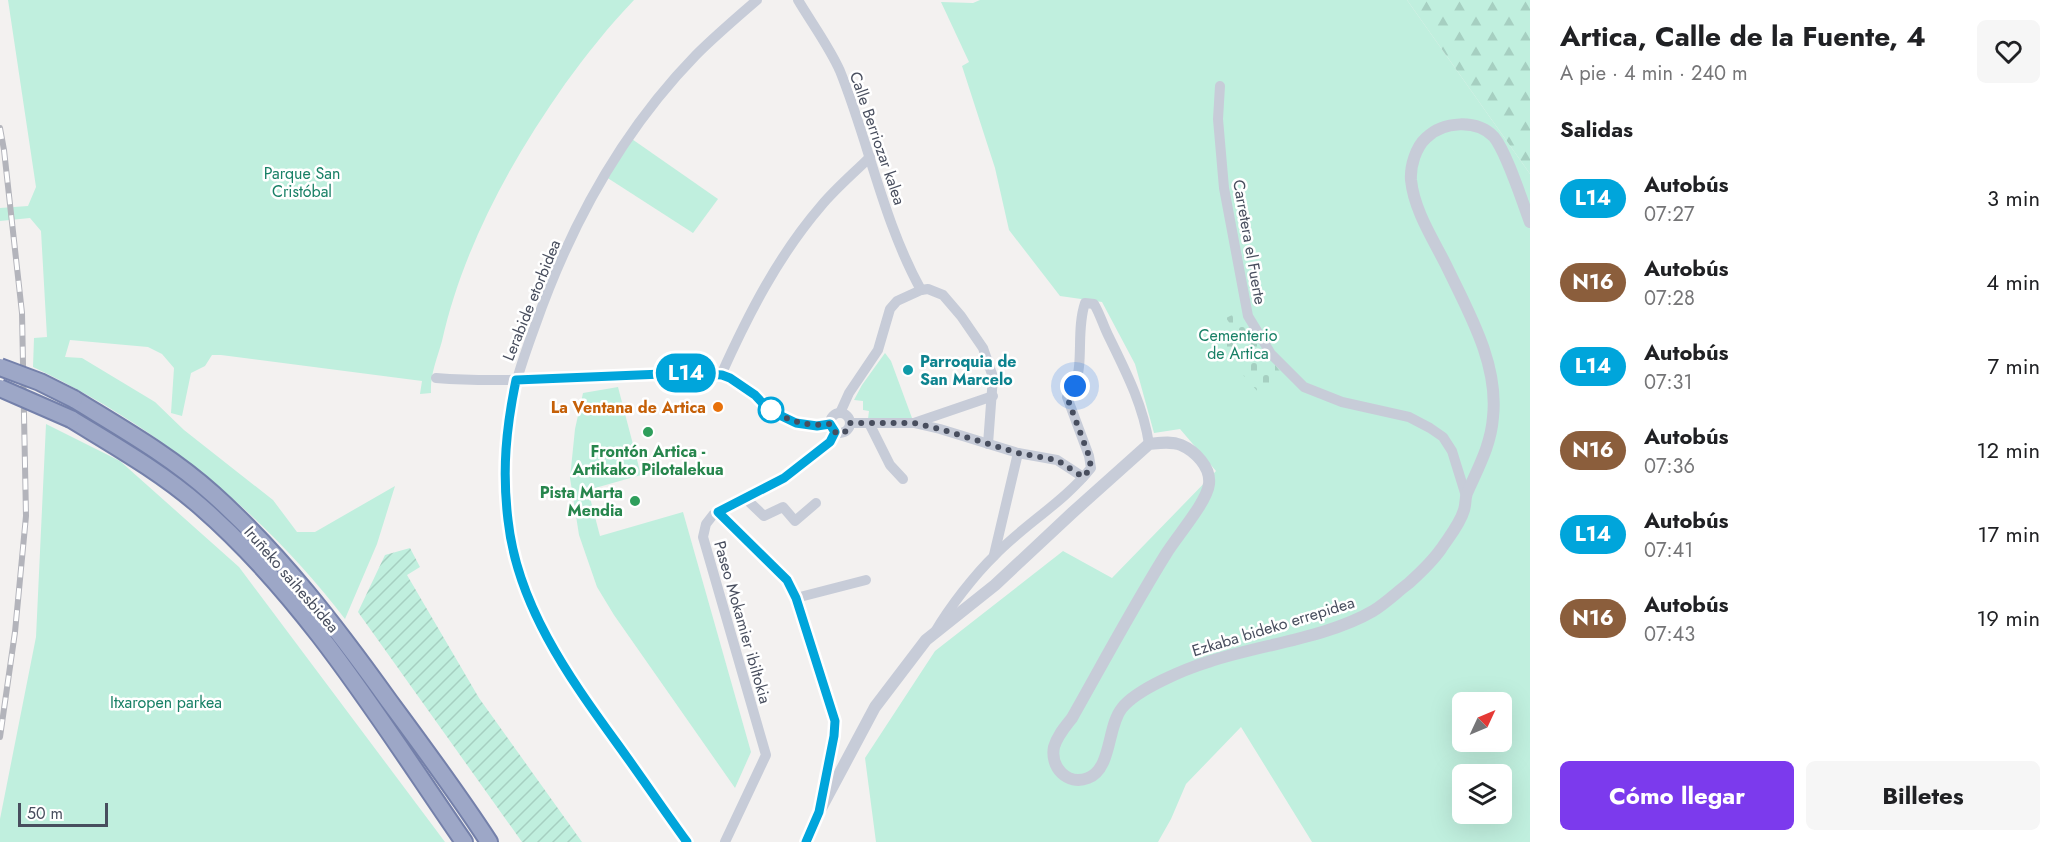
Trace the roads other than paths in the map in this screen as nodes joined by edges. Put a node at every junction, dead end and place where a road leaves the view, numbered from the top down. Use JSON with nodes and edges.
{"nodes":[{"id":1,"x":757,"y":0,"type":"edge"},
{"id":2,"x":798,"y":0,"type":"edge"},
{"id":3,"x":1220,"y":86,"type":"dead end"},
{"id":4,"x":870,"y":157,"type":"junction"},
{"id":5,"x":1530,"y":222,"type":"edge"},
{"id":6,"x":921,"y":290,"type":"junction"},
{"id":7,"x":0,"y":367,"type":"edge"},
{"id":8,"x":722,"y":375,"type":"junction"},
{"id":9,"x":436,"y":378,"type":"dead end"},
{"id":10,"x":516,"y":380,"type":"junction"},
{"id":11,"x":0,"y":388,"type":"edge"},
{"id":12,"x":993,"y":396,"type":"junction"},
{"id":13,"x":840,"y":413,"type":"junction"},
{"id":14,"x":850,"y":423,"type":"junction"},
{"id":15,"x":869,"y":423,"type":"junction"},
{"id":16,"x":914,"y":423,"type":"junction"},
{"id":17,"x":833,"y":428,"type":"junction"},
{"id":18,"x":988,"y":444,"type":"junction"},
{"id":19,"x":1149,"y":444,"type":"junction"},
{"id":20,"x":1018,"y":453,"type":"junction"},
{"id":21,"x":1083,"y":477,"type":"junction"},
{"id":22,"x":903,"y":479,"type":"dead end"},
{"id":23,"x":1466,"y":496,"type":"junction"},
{"id":24,"x":745,"y":498,"type":"junction"},
{"id":25,"x":816,"y":503,"type":"dead end"},
{"id":26,"x":718,"y":512,"type":"junction"},
{"id":27,"x":994,"y":555,"type":"junction"},
{"id":28,"x":866,"y":580,"type":"dead end"},
{"id":29,"x":796,"y":598,"type":"junction"},
{"id":30,"x":935,"y":632,"type":"junction"},
{"id":31,"x":819,"y":812,"type":"junction"},
{"id":32,"x":464,"y":842,"type":"edge"},
{"id":33,"x":489,"y":842,"type":"edge"},
{"id":34,"x":687,"y":842,"type":"edge"},
{"id":35,"x":725,"y":842,"type":"edge"},
{"id":36,"x":806,"y":842,"type":"edge"}],
"edges":[{"from":1,"to":10,"type":"street","name":"Lerabide etorbidea"},
{"from":2,"to":4,"type":"street","name":"Calle Berriozar kalea"},
{"from":3,"to":23,"type":"street","name":"Carretera el Fuerte"},
{"from":4,"to":6,"type":"street","name":"Calle Berriozar kalea"},
{"from":4,"to":8,"type":"street"},
{"from":5,"to":23,"type":"street","name":"Ezkaba bideko errepidea"},
{"from":6,"to":12,"type":"street"},
{"from":6,"to":13,"type":"street"},
{"from":7,"to":33,"type":"highway","name":"Iruñeko saihesbidea","bridge":true},
{"from":8,"to":10,"type":"street"},
{"from":8,"to":17,"type":"street"},
{"from":9,"to":10,"type":"street"},
{"from":10,"to":34,"type":"street","name":"Lerabide etorbidea"},
{"from":11,"to":32,"type":"highway","name":"Iruñeko saihesbidea","bridge":true},
{"from":12,"to":16,"type":"street"},
{"from":12,"to":18,"type":"street"},
{"from":13,"to":14,"type":"street"},
{"from":13,"to":17,"type":"street"},
{"from":14,"to":15,"type":"street"},
{"from":14,"to":17,"type":"street"},
{"from":15,"to":16,"type":"street"},
{"from":15,"to":22,"type":"street"},
{"from":16,"to":18,"type":"street"},
{"from":17,"to":24,"type":"street"},
{"from":18,"to":20,"type":"street"},
{"from":19,"to":21,"type":"street"},
{"from":19,"to":23,"type":"street","name":"Ezkaba bideko errepidea"},
{"from":19,"to":30,"type":"street"},
{"from":20,"to":21,"type":"street"},
{"from":20,"to":27,"type":"street"},
{"from":21,"to":27,"type":"street"},
{"from":24,"to":25,"type":"street"},
{"from":24,"to":26,"type":"street"},
{"from":26,"to":29,"type":"street"},
{"from":26,"to":35,"type":"street","name":"Paseo Mokamier ibiltokia"},
{"from":27,"to":30,"type":"street"},
{"from":28,"to":29,"type":"street"},
{"from":29,"to":31,"type":"street"},
{"from":30,"to":31,"type":"street"},
{"from":31,"to":36,"type":"street"}]}
